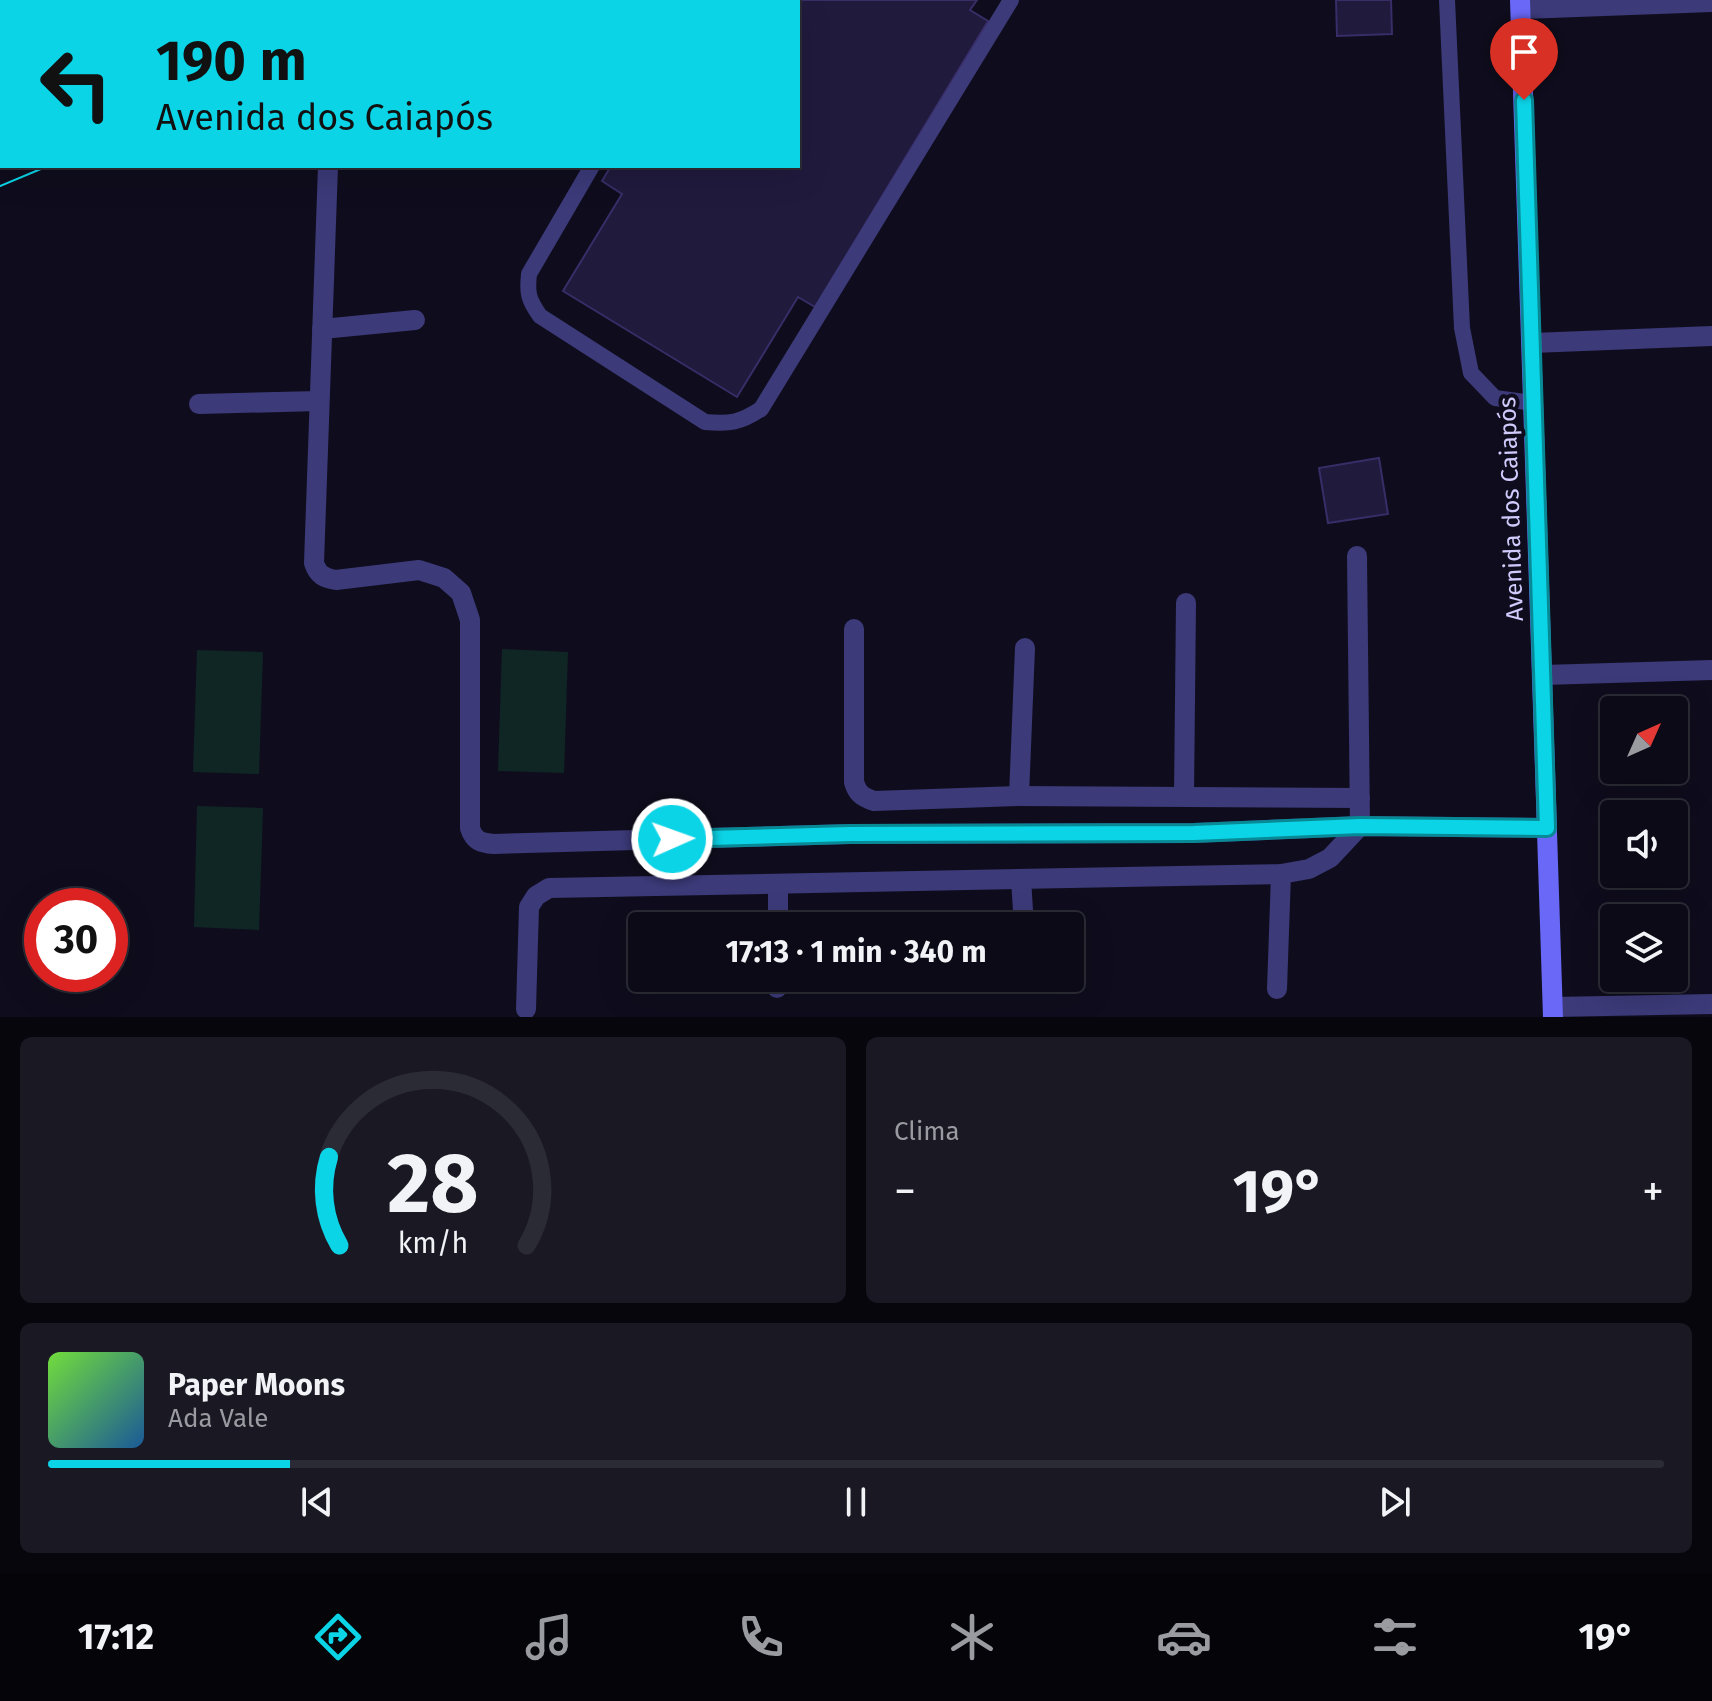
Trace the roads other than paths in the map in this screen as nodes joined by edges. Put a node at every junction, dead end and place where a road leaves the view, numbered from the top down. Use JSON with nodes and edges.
{"nodes":[{"id":1,"x":1011,"y":0,"type":"edge"},
{"id":2,"x":1447,"y":0,"type":"edge"},
{"id":3,"x":1712,"y":2,"type":"edge"},
{"id":4,"x":1520,"y":4,"type":"edge"},
{"id":5,"x":328,"y":168,"type":"edge"},
{"id":6,"x":591,"y":168,"type":"edge"},
{"id":7,"x":415,"y":320,"type":"dead end"},
{"id":8,"x":322,"y":329,"type":"junction"},
{"id":9,"x":1712,"y":336,"type":"edge"},
{"id":10,"x":1532,"y":343,"type":"junction"},
{"id":11,"x":319,"y":401,"type":"junction"},
{"id":12,"x":1534,"y":403,"type":"junction"},
{"id":13,"x":199,"y":404,"type":"dead end"},
{"id":14,"x":1357,"y":556,"type":"dead end"},
{"id":15,"x":1186,"y":603,"type":"dead end"},
{"id":16,"x":854,"y":629,"type":"dead end"},
{"id":17,"x":1025,"y":648,"type":"dead end"},
{"id":18,"x":1712,"y":670,"type":"edge"},
{"id":19,"x":1543,"y":675,"type":"junction"},
{"id":20,"x":1019,"y":796,"type":"junction"},
{"id":21,"x":1184,"y":796,"type":"junction"},
{"id":22,"x":1360,"y":798,"type":"junction"},
{"id":23,"x":1360,"y":826,"type":"junction"},
{"id":24,"x":1547,"y":828,"type":"junction"},
{"id":25,"x":1281,"y":874,"type":"junction"},
{"id":26,"x":1021,"y":879,"type":"junction"},
{"id":27,"x":778,"y":884,"type":"junction"},
{"id":28,"x":778,"y":912,"type":"edge"},
{"id":29,"x":1023,"y":912,"type":"edge"},
{"id":30,"x":1277,"y":989,"type":"dead end"},
{"id":31,"x":1712,"y":1004,"type":"edge"},
{"id":32,"x":526,"y":1009,"type":"dead end"},
{"id":33,"x":1553,"y":1012,"type":"edge"}],
"edges":[{"from":1,"to":6,"type":"lane"},
{"from":2,"to":12,"type":"lane"},
{"from":3,"to":4,"type":"street"},
{"from":4,"to":10,"type":"main road","name":"Avenida dos Caiapós"},
{"from":5,"to":8,"type":"street"},
{"from":7,"to":8,"type":"street"},
{"from":8,"to":11,"type":"street"},
{"from":9,"to":10,"type":"street"},
{"from":10,"to":12,"type":"main road","name":"Avenida dos Caiapós"},
{"from":11,"to":13,"type":"street"},
{"from":11,"to":23,"type":"street"},
{"from":12,"to":19,"type":"main road","name":"Avenida dos Caiapós"},
{"from":14,"to":22,"type":"street"},
{"from":15,"to":21,"type":"street"},
{"from":16,"to":20,"type":"street"},
{"from":17,"to":20,"type":"street"},
{"from":18,"to":19,"type":"street"},
{"from":19,"to":24,"type":"main road","name":"Avenida dos Caiapós"},
{"from":20,"to":21,"type":"street"},
{"from":21,"to":22,"type":"street"},
{"from":22,"to":23,"type":"street"},
{"from":23,"to":24,"type":"street"},
{"from":23,"to":25,"type":"street"},
{"from":24,"to":33,"type":"main road","name":"Avenida dos Caiapós"},
{"from":25,"to":26,"type":"street"},
{"from":25,"to":30,"type":"street"},
{"from":26,"to":27,"type":"street"},
{"from":26,"to":29,"type":"street"},
{"from":27,"to":28,"type":"street"},
{"from":27,"to":32,"type":"street"},
{"from":31,"to":33,"type":"street"}]}
